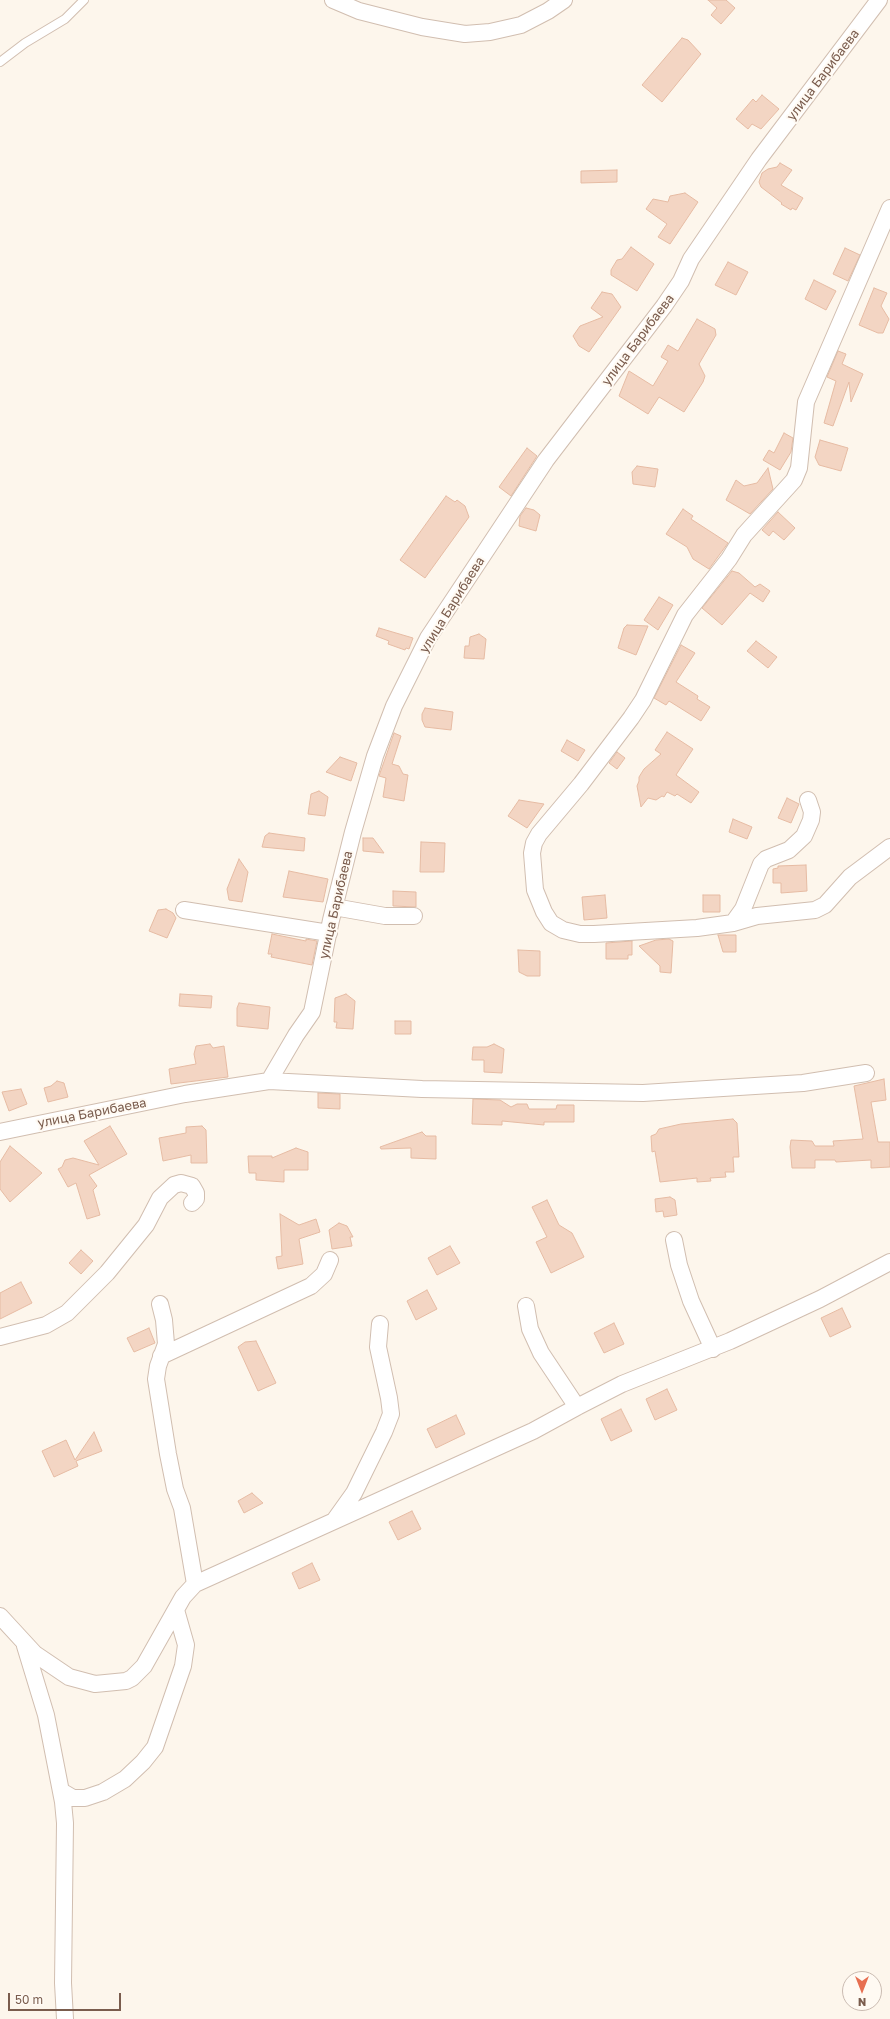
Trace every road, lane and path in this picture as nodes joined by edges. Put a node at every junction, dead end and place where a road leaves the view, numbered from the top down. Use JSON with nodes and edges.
{"nodes":[{"id":1,"x":84,"y":0,"type":"edge"},
{"id":2,"x":333,"y":0,"type":"edge"},
{"id":3,"x":564,"y":0,"type":"edge"},
{"id":4,"x":879,"y":0,"type":"edge"},
{"id":5,"x":0,"y":62,"type":"edge"},
{"id":6,"x":890,"y":208,"type":"edge"},
{"id":7,"x":808,"y":800,"type":"dead end"},
{"id":8,"x":890,"y":847,"type":"edge"},
{"id":9,"x":334,"y":908,"type":"junction"},
{"id":10,"x":184,"y":910,"type":"dead end"},
{"id":11,"x":414,"y":916,"type":"dead end"},
{"id":12,"x":733,"y":923,"type":"junction"},
{"id":13,"x":329,"y":933,"type":"junction"},
{"id":14,"x":866,"y":1073,"type":"dead end"},
{"id":15,"x":269,"y":1081,"type":"junction"},
{"id":16,"x":0,"y":1132,"type":"edge"},
{"id":17,"x":192,"y":1203,"type":"dead end"},
{"id":18,"x":674,"y":1240,"type":"dead end"},
{"id":19,"x":330,"y":1260,"type":"dead end"},
{"id":20,"x":890,"y":1262,"type":"edge"},
{"id":21,"x":160,"y":1304,"type":"dead end"},
{"id":22,"x":526,"y":1306,"type":"dead end"},
{"id":23,"x":380,"y":1324,"type":"dead end"},
{"id":24,"x":0,"y":1337,"type":"edge"},
{"id":25,"x":713,"y":1349,"type":"junction"},
{"id":26,"x":161,"y":1356,"type":"junction"},
{"id":27,"x":577,"y":1406,"type":"junction"},
{"id":28,"x":333,"y":1523,"type":"junction"},
{"id":29,"x":195,"y":1584,"type":"junction"},
{"id":30,"x":176,"y":1610,"type":"junction"},
{"id":31,"x":0,"y":1616,"type":"edge"},
{"id":32,"x":24,"y":1642,"type":"junction"},
{"id":33,"x":61,"y":1791,"type":"junction"},
{"id":34,"x":65,"y":2019,"type":"edge"}],
"edges":[{"from":1,"to":5,"type":"lane"},
{"from":2,"to":3,"type":"street"},
{"from":4,"to":9,"type":"street","name":"улица Барибаева"},
{"from":6,"to":12,"type":"street"},
{"from":7,"to":12,"type":"street"},
{"from":8,"to":12,"type":"street"},
{"from":9,"to":11,"type":"street"},
{"from":9,"to":13,"type":"street","name":"улица Барибаева"},
{"from":10,"to":13,"type":"street"},
{"from":13,"to":15,"type":"street","name":"улица Барибаева"},
{"from":14,"to":15,"type":"street"},
{"from":15,"to":16,"type":"street","name":"улица Барибаева"},
{"from":17,"to":24,"type":"street"},
{"from":18,"to":25,"type":"street"},
{"from":19,"to":26,"type":"street"},
{"from":20,"to":25,"type":"street"},
{"from":21,"to":26,"type":"street"},
{"from":22,"to":27,"type":"street"},
{"from":23,"to":28,"type":"street"},
{"from":25,"to":27,"type":"street"},
{"from":26,"to":29,"type":"street"},
{"from":27,"to":28,"type":"street"},
{"from":28,"to":29,"type":"street"},
{"from":29,"to":30,"type":"street"},
{"from":30,"to":32,"type":"street"},
{"from":30,"to":33,"type":"street"},
{"from":31,"to":32,"type":"street"},
{"from":32,"to":33,"type":"street"},
{"from":33,"to":34,"type":"street"}]}
